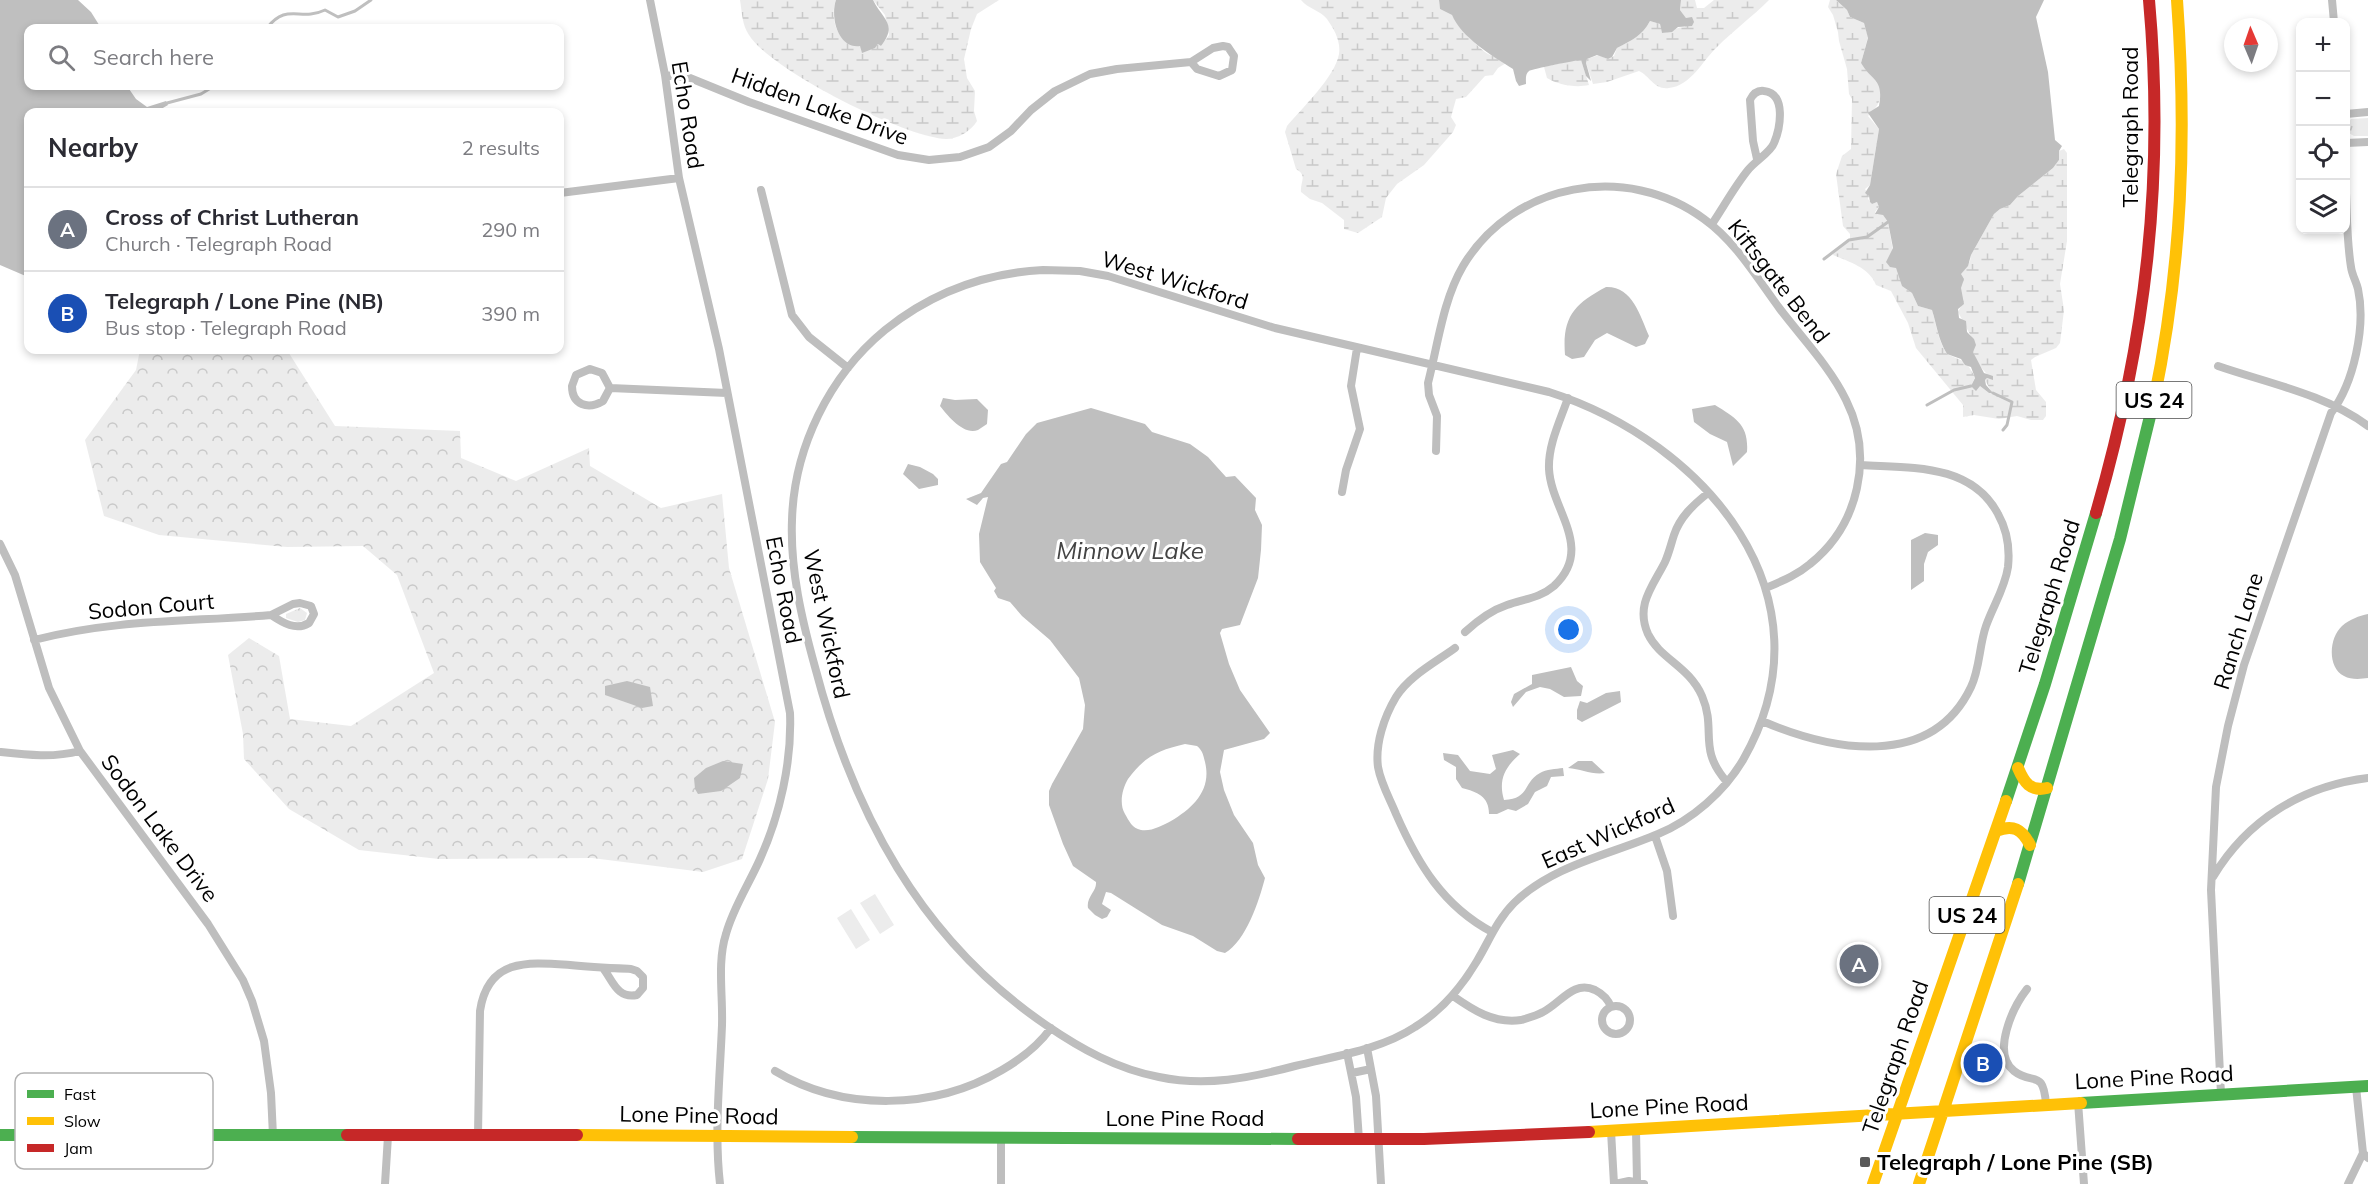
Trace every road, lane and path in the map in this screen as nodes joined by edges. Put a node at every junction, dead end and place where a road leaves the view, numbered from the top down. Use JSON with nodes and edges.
{"nodes":[{"id":1,"x":650,"y":0,"type":"edge"},
{"id":2,"x":2148,"y":0,"type":"edge"},
{"id":3,"x":2177,"y":0,"type":"edge"},
{"id":4,"x":2332,"y":0,"type":"edge"},
{"id":5,"x":2334,"y":18,"type":"edge"},
{"id":6,"x":1191,"y":62,"type":"junction"},
{"id":7,"x":665,"y":75,"type":"junction"},
{"id":8,"x":2368,"y":112,"type":"edge"},
{"id":9,"x":2350,"y":114,"type":"edge"},
{"id":10,"x":2368,"y":142,"type":"edge"},
{"id":11,"x":2350,"y":143,"type":"edge"},
{"id":12,"x":1757,"y":159,"type":"junction"},
{"id":13,"x":679,"y":177,"type":"junction"},
{"id":14,"x":761,"y":190,"type":"dead end"},
{"id":15,"x":564,"y":192,"type":"edge"},
{"id":16,"x":1712,"y":224,"type":"junction"},
{"id":17,"x":2349,"y":234,"type":"edge"},
{"id":18,"x":2358,"y":288,"type":"junction"},
{"id":19,"x":2368,"y":300,"type":"edge"},
{"id":20,"x":2368,"y":334,"type":"edge"},
{"id":21,"x":2359,"y":345,"type":"junction"},
{"id":22,"x":1357,"y":348,"type":"junction"},
{"id":23,"x":1432,"y":364,"type":"junction"},
{"id":24,"x":2217,"y":366,"type":"dead end"},
{"id":25,"x":848,"y":368,"type":"junction"},
{"id":26,"x":610,"y":388,"type":"junction"},
{"id":27,"x":727,"y":393,"type":"junction"},
{"id":28,"x":1568,"y":398,"type":"junction"},
{"id":29,"x":2336,"y":407,"type":"junction"},
{"id":30,"x":2368,"y":426,"type":"edge"},
{"id":31,"x":1436,"y":451,"type":"dead end"},
{"id":32,"x":1861,"y":465,"type":"junction"},
{"id":33,"x":1342,"y":492,"type":"dead end"},
{"id":34,"x":1708,"y":493,"type":"junction"},
{"id":35,"x":0,"y":544,"type":"edge"},
{"id":36,"x":1766,"y":588,"type":"junction"},
{"id":37,"x":271,"y":615,"type":"dead end"},
{"id":38,"x":1465,"y":632,"type":"dead end"},
{"id":39,"x":34,"y":640,"type":"junction"},
{"id":40,"x":1455,"y":648,"type":"dead end"},
{"id":41,"x":1762,"y":721,"type":"junction"},
{"id":42,"x":80,"y":751,"type":"junction"},
{"id":43,"x":0,"y":752,"type":"edge"},
{"id":44,"x":2018,"y":768,"type":"junction"},
{"id":45,"x":2368,"y":778,"type":"edge"},
{"id":46,"x":1727,"y":782,"type":"junction"},
{"id":47,"x":2047,"y":788,"type":"junction"},
{"id":48,"x":1996,"y":831,"type":"junction"},
{"id":49,"x":1655,"y":836,"type":"junction"},
{"id":50,"x":2030,"y":845,"type":"junction"},
{"id":51,"x":2212,"y":878,"type":"junction"},
{"id":52,"x":1672,"y":916,"type":"dead end"},
{"id":53,"x":1492,"y":932,"type":"junction"},
{"id":54,"x":603,"y":968,"type":"junction"},
{"id":55,"x":2027,"y":989,"type":"dead end"},
{"id":56,"x":1452,"y":996,"type":"junction"},
{"id":57,"x":1611,"y":1007,"type":"dead end"},
{"id":58,"x":1051,"y":1028,"type":"junction"},
{"id":59,"x":1367,"y":1048,"type":"junction"},
{"id":60,"x":1347,"y":1053,"type":"junction"},
{"id":61,"x":1371,"y":1069,"type":"junction"},
{"id":62,"x":775,"y":1071,"type":"dead end"},
{"id":63,"x":1352,"y":1073,"type":"junction"},
{"id":64,"x":2362,"y":1087,"type":"edge"},
{"id":65,"x":2221,"y":1094,"type":"junction"},
{"id":66,"x":2078,"y":1102,"type":"junction"},
{"id":67,"x":2046,"y":1104,"type":"junction"},
{"id":68,"x":1945,"y":1110,"type":"junction"},
{"id":69,"x":1897,"y":1113,"type":"junction"},
{"id":70,"x":1636,"y":1130,"type":"junction"},
{"id":71,"x":1611,"y":1131,"type":"junction"},
{"id":72,"x":0,"y":1135,"type":"edge"},
{"id":73,"x":15,"y":1135,"type":"edge"},
{"id":74,"x":478,"y":1135,"type":"junction"},
{"id":75,"x":213,"y":1136,"type":"edge"},
{"id":76,"x":273,"y":1136,"type":"junction"},
{"id":77,"x":388,"y":1136,"type":"junction"},
{"id":78,"x":717,"y":1136,"type":"junction"},
{"id":79,"x":1002,"y":1139,"type":"junction"},
{"id":80,"x":1359,"y":1140,"type":"junction"},
{"id":81,"x":1378,"y":1140,"type":"junction"},
{"id":82,"x":2366,"y":1156,"type":"edge"},
{"id":83,"x":1641,"y":1183,"type":"edge"},
{"id":84,"x":385,"y":1184,"type":"edge"},
{"id":85,"x":720,"y":1184,"type":"edge"},
{"id":86,"x":1001,"y":1184,"type":"edge"},
{"id":87,"x":1380,"y":1184,"type":"edge"},
{"id":88,"x":1615,"y":1184,"type":"edge"},
{"id":89,"x":1873,"y":1184,"type":"edge"},
{"id":90,"x":1920,"y":1184,"type":"edge"},
{"id":91,"x":2084,"y":1184,"type":"edge"},
{"id":92,"x":2348,"y":1184,"type":"edge"}],
"edges":[{"from":1,"to":7,"type":"street","name":"Echo Road"},
{"from":2,"to":44,"type":"main road","name":"Telegraph Road","number":"US 24"},
{"from":3,"to":47,"type":"main road","number":"US 24"},
{"from":4,"to":5,"type":"street"},
{"from":6,"to":6,"type":"street","name":"Hidden Lake Drive"},
{"from":6,"to":7,"type":"street","name":"Hidden Lake Drive"},
{"from":7,"to":13,"type":"street","name":"Echo Road"},
{"from":8,"to":9,"type":"street"},
{"from":10,"to":11,"type":"street"},
{"from":12,"to":12,"type":"street"},
{"from":12,"to":16,"type":"street"},
{"from":13,"to":15,"type":"street"},
{"from":13,"to":27,"type":"street","name":"Echo Road"},
{"from":14,"to":25,"type":"street"},
{"from":16,"to":23,"type":"street","name":"Kiftsgate Bend"},
{"from":16,"to":32,"type":"street","name":"Kiftsgate Bend"},
{"from":17,"to":18,"type":"street","name":"Ranch Lane"},
{"from":18,"to":19,"type":"street"},
{"from":18,"to":21,"type":"street","name":"Ranch Lane"},
{"from":20,"to":21,"type":"street"},
{"from":21,"to":29,"type":"street","name":"Ranch Lane"},
{"from":22,"to":23,"type":"street","name":"West Wickford"},
{"from":22,"to":25,"type":"street","name":"West Wickford"},
{"from":22,"to":33,"type":"street"},
{"from":23,"to":28,"type":"street","name":"East Wickford"},
{"from":23,"to":31,"type":"street","name":"Kiftsgate Bend"},
{"from":24,"to":29,"type":"street"},
{"from":25,"to":58,"type":"street","name":"West Wickford"},
{"from":26,"to":26,"type":"street"},
{"from":26,"to":27,"type":"street"},
{"from":27,"to":78,"type":"street","name":"Echo Road"},
{"from":28,"to":34,"type":"street","name":"East Wickford"},
{"from":28,"to":38,"type":"street"},
{"from":29,"to":30,"type":"street"},
{"from":29,"to":51,"type":"street","name":"Ranch Lane"},
{"from":32,"to":36,"type":"street","name":"Kiftsgate Bend"},
{"from":32,"to":41,"type":"street"},
{"from":34,"to":36,"type":"street","name":"East Wickford"},
{"from":34,"to":46,"type":"street"},
{"from":35,"to":39,"type":"street","name":"Sodon Lake Drive"},
{"from":36,"to":41,"type":"street","name":"East Wickford"},
{"from":37,"to":39,"type":"street","name":"Sodon Court"},
{"from":39,"to":42,"type":"street","name":"Sodon Lake Drive"},
{"from":40,"to":53,"type":"street"},
{"from":41,"to":46,"type":"street","name":"East Wickford"},
{"from":42,"to":43,"type":"street"},
{"from":42,"to":76,"type":"street","name":"Sodon Lake Drive"},
{"from":44,"to":47,"type":"main road"},
{"from":44,"to":48,"type":"main road","name":"Telegraph Road","number":"US 24"},
{"from":45,"to":51,"type":"street"},
{"from":46,"to":49,"type":"street","name":"East Wickford"},
{"from":47,"to":50,"type":"main road","number":"US 24"},
{"from":48,"to":50,"type":"main road"},
{"from":48,"to":69,"type":"main road","name":"Telegraph Road","number":"US 24"},
{"from":49,"to":52,"type":"street"},
{"from":49,"to":53,"type":"street","name":"East Wickford"},
{"from":50,"to":68,"type":"main road","number":"US 24"},
{"from":51,"to":65,"type":"street","name":"Ranch Lane"},
{"from":53,"to":56,"type":"street","name":"East Wickford"},
{"from":54,"to":54,"type":"street"},
{"from":54,"to":74,"type":"street"},
{"from":55,"to":67,"type":"street"},
{"from":56,"to":57,"type":"street"},
{"from":56,"to":59,"type":"street","name":"East Wickford"},
{"from":58,"to":60,"type":"street","name":"West Wickford"},
{"from":58,"to":62,"type":"street"},
{"from":59,"to":60,"type":"street","name":"East Wickford"},
{"from":59,"to":61,"type":"street"},
{"from":60,"to":63,"type":"street"},
{"from":61,"to":63,"type":"street"},
{"from":61,"to":81,"type":"street"},
{"from":63,"to":80,"type":"street"},
{"from":64,"to":65,"type":"main road","name":"Lone Pine Road"},
{"from":64,"to":82,"type":"street"},
{"from":65,"to":66,"type":"main road","name":"Lone Pine Road"},
{"from":66,"to":67,"type":"main road","name":"Lone Pine Road"},
{"from":66,"to":91,"type":"street"},
{"from":67,"to":68,"type":"main road","name":"Lone Pine Road"},
{"from":68,"to":69,"type":"main road","name":"Lone Pine Road"},
{"from":68,"to":90,"type":"main road","number":"US 24"},
{"from":69,"to":70,"type":"main road","name":"Lone Pine Road"},
{"from":69,"to":89,"type":"main road","name":"Telegraph Road","number":"US 24"},
{"from":70,"to":71,"type":"main road","name":"Lone Pine Road"},
{"from":70,"to":83,"type":"street"},
{"from":71,"to":81,"type":"main road","name":"Lone Pine Road"},
{"from":71,"to":88,"type":"street"},
{"from":72,"to":73,"type":"main road","name":"Lone Pine Road"},
{"from":74,"to":77,"type":"main road","name":"Lone Pine Road"},
{"from":74,"to":78,"type":"main road","name":"Lone Pine Road"},
{"from":75,"to":76,"type":"main road","name":"Lone Pine Road"},
{"from":76,"to":77,"type":"main road","name":"Lone Pine Road"},
{"from":77,"to":84,"type":"street"},
{"from":78,"to":79,"type":"main road","name":"Lone Pine Road"},
{"from":78,"to":85,"type":"street","name":"Echo Road"},
{"from":79,"to":80,"type":"main road","name":"Lone Pine Road"},
{"from":79,"to":86,"type":"street"},
{"from":80,"to":81,"type":"main road","name":"Lone Pine Road"},
{"from":81,"to":87,"type":"street"},
{"from":82,"to":92,"type":"street"},
{"from":83,"to":88,"type":"street"}]}
